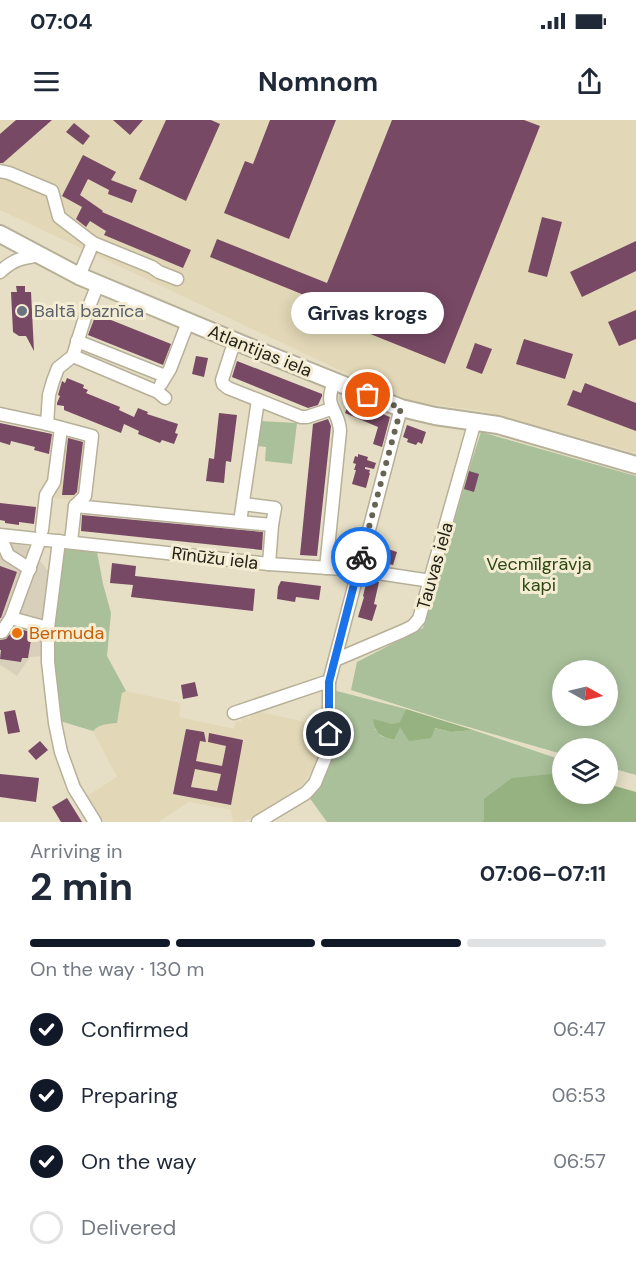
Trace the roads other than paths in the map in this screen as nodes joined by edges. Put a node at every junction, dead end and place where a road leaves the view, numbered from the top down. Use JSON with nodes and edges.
{"nodes":[{"id":1,"x":0,"y":171,"type":"edge"},
{"id":2,"x":0,"y":234,"type":"edge"},
{"id":3,"x":93,"y":243,"type":"junction"},
{"id":4,"x":40,"y":255,"type":"junction"},
{"id":5,"x":0,"y":272,"type":"edge"},
{"id":6,"x":79,"y":276,"type":"junction"},
{"id":7,"x":177,"y":279,"type":"dead end"},
{"id":8,"x":98,"y":284,"type":"junction"},
{"id":9,"x":188,"y":322,"type":"junction"},
{"id":10,"x":77,"y":341,"type":"junction"},
{"id":11,"x":236,"y":342,"type":"junction"},
{"id":12,"x":73,"y":356,"type":"junction"},
{"id":13,"x":165,"y":376,"type":"junction"},
{"id":14,"x":334,"y":381,"type":"junction"},
{"id":15,"x":258,"y":400,"type":"junction"},
{"id":16,"x":401,"y":408,"type":"junction"},
{"id":17,"x":331,"y":409,"type":"junction"},
{"id":18,"x":0,"y":414,"type":"edge"},
{"id":19,"x":475,"y":421,"type":"junction"},
{"id":20,"x":47,"y":424,"type":"junction"},
{"id":21,"x":61,"y":428,"type":"junction"},
{"id":22,"x":636,"y":465,"type":"edge"},
{"id":23,"x":243,"y":504,"type":"junction"},
{"id":24,"x":75,"y":506,"type":"junction"},
{"id":25,"x":240,"y":522,"type":"junction"},
{"id":26,"x":272,"y":525,"type":"junction"},
{"id":27,"x":41,"y":534,"type":"junction"},
{"id":28,"x":0,"y":535,"type":"edge"},
{"id":29,"x":65,"y":541,"type":"junction"},
{"id":30,"x":269,"y":564,"type":"junction"},
{"id":31,"x":326,"y":568,"type":"junction"},
{"id":32,"x":30,"y":569,"type":"junction"},
{"id":33,"x":358,"y":570,"type":"junction"},
{"id":34,"x":431,"y":581,"type":"junction"},
{"id":35,"x":11,"y":618,"type":"junction"},
{"id":36,"x":48,"y":628,"type":"junction"},
{"id":37,"x":0,"y":632,"type":"edge"},
{"id":38,"x":334,"y":660,"type":"junction"},
{"id":39,"x":329,"y":682,"type":"junction"},
{"id":40,"x":234,"y":713,"type":"dead end"},
{"id":41,"x":95,"y":822,"type":"edge"},
{"id":42,"x":258,"y":822,"type":"edge"}],
"edges":[{"from":1,"to":3,"type":"street"},
{"from":2,"to":4,"type":"main road","name":"Atlantijas iela"},
{"from":3,"to":6,"type":"street"},
{"from":3,"to":7,"type":"street"},
{"from":4,"to":5,"type":"street"},
{"from":4,"to":6,"type":"main road","name":"Atlantijas iela"},
{"from":6,"to":8,"type":"main road","name":"Atlantijas iela"},
{"from":8,"to":9,"type":"main road","name":"Atlantijas iela"},
{"from":8,"to":10,"type":"street"},
{"from":9,"to":11,"type":"main road","name":"Atlantijas iela"},
{"from":9,"to":13,"type":"street"},
{"from":10,"to":12,"type":"street"},
{"from":10,"to":13,"type":"street"},
{"from":11,"to":14,"type":"main road","name":"Atlantijas iela"},
{"from":11,"to":15,"type":"street"},
{"from":12,"to":13,"type":"street"},
{"from":12,"to":20,"type":"street"},
{"from":14,"to":16,"type":"main road","name":"Atlantijas iela"},
{"from":14,"to":17,"type":"street"},
{"from":15,"to":17,"type":"street"},
{"from":15,"to":23,"type":"street"},
{"from":16,"to":19,"type":"main road","name":"Atlantijas iela"},
{"from":16,"to":33,"type":"street"},
{"from":17,"to":31,"type":"street"},
{"from":18,"to":20,"type":"street"},
{"from":19,"to":22,"type":"main road","name":"Atlantijas iela"},
{"from":19,"to":34,"type":"street","name":"Tauvas iela"},
{"from":20,"to":21,"type":"street"},
{"from":21,"to":24,"type":"street"},
{"from":21,"to":27,"type":"street"},
{"from":23,"to":25,"type":"street"},
{"from":23,"to":26,"type":"street"},
{"from":24,"to":25,"type":"street"},
{"from":24,"to":29,"type":"street"},
{"from":25,"to":26,"type":"street"},
{"from":26,"to":30,"type":"street"},
{"from":27,"to":28,"type":"street","name":"Rīnūžu iela"},
{"from":27,"to":29,"type":"street","name":"Rīnūžu iela"},
{"from":27,"to":32,"type":"street"},
{"from":28,"to":32,"type":"street"},
{"from":29,"to":30,"type":"street","name":"Rīnūžu iela"},
{"from":29,"to":36,"type":"street"},
{"from":30,"to":31,"type":"street","name":"Rīnūžu iela"},
{"from":31,"to":33,"type":"street","name":"Rīnūžu iela"},
{"from":32,"to":35,"type":"street"},
{"from":33,"to":34,"type":"street","name":"Rīnūžu iela"},
{"from":33,"to":38,"type":"street"},
{"from":34,"to":38,"type":"street","name":"Tauvas iela"},
{"from":35,"to":36,"type":"street"},
{"from":35,"to":37,"type":"street"},
{"from":36,"to":41,"type":"street"},
{"from":38,"to":39,"type":"street"},
{"from":39,"to":40,"type":"street"},
{"from":39,"to":42,"type":"street"}]}
